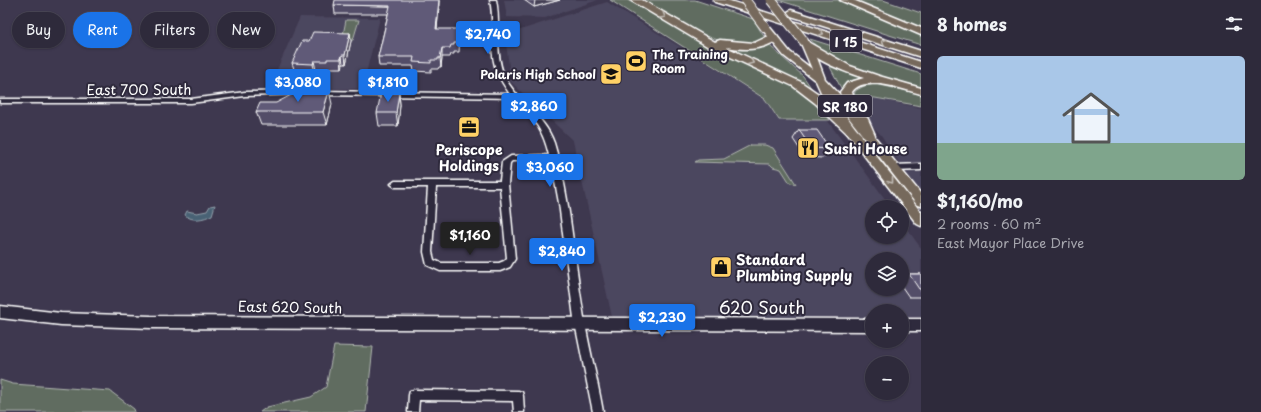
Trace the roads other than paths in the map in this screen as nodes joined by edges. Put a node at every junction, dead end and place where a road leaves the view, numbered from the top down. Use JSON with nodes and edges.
{"nodes":[{"id":1,"x":493,"y":0,"type":"edge"},
{"id":2,"x":635,"y":0,"type":"edge"},
{"id":3,"x":718,"y":0,"type":"edge"},
{"id":4,"x":745,"y":0,"type":"edge"},
{"id":5,"x":748,"y":0,"type":"edge"},
{"id":6,"x":771,"y":0,"type":"edge"},
{"id":7,"x":845,"y":0,"type":"edge"},
{"id":8,"x":691,"y":32,"type":"junction"},
{"id":9,"x":921,"y":32,"type":"edge"},
{"id":10,"x":773,"y":38,"type":"junction"},
{"id":11,"x":805,"y":42,"type":"junction"},
{"id":12,"x":921,"y":54,"type":"edge"},
{"id":13,"x":921,"y":65,"type":"edge"},
{"id":14,"x":819,"y":79,"type":"junction"},
{"id":15,"x":918,"y":90,"type":"edge"},
{"id":16,"x":515,"y":96,"type":"junction"},
{"id":17,"x":0,"y":101,"type":"edge"},
{"id":18,"x":856,"y":135,"type":"junction"},
{"id":19,"x":869,"y":135,"type":"junction"},
{"id":20,"x":554,"y":157,"type":"junction"},
{"id":21,"x":921,"y":167,"type":"edge"},
{"id":22,"x":894,"y":168,"type":"junction"},
{"id":23,"x":395,"y":184,"type":"dead end"},
{"id":24,"x":432,"y":184,"type":"junction"},
{"id":25,"x":504,"y":184,"type":"junction"},
{"id":26,"x":921,"y":202,"type":"edge"},
{"id":27,"x":921,"y":221,"type":"edge"},
{"id":28,"x":0,"y":312,"type":"edge"},
{"id":29,"x":580,"y":325,"type":"junction"},
{"id":30,"x":865,"y":325,"type":"edge"},
{"id":31,"x":909,"y":325,"type":"edge"},
{"id":32,"x":921,"y":325,"type":"edge"},
{"id":33,"x":414,"y":412,"type":"edge"},
{"id":34,"x":519,"y":412,"type":"edge"},
{"id":35,"x":598,"y":412,"type":"edge"}],
"edges":[{"from":1,"to":16,"type":"street"},
{"from":2,"to":8,"type":"highway","one_way":true},
{"from":3,"to":13,"type":"highway","number":"I 15","one_way":true},
{"from":4,"to":10,"type":"main road","number":"SR 180","bridge":true},
{"from":12,"to":5,"type":"highway","number":"I 15","one_way":true},
{"from":6,"to":11,"type":"main road","number":"SR 180","bridge":true},
{"from":7,"to":9,"type":"highway"},
{"from":8,"to":10,"type":"highway"},
{"from":8,"to":18,"type":"highway","one_way":true},
{"from":10,"to":14,"type":"main road","number":"SR 180"},
{"from":11,"to":14,"type":"main road","number":"SR 180"},
{"from":11,"to":15,"type":"highway"},
{"from":14,"to":18,"type":"main road","number":"SR 180"},
{"from":14,"to":19,"type":"main road","number":"SR 180"},
{"from":15,"to":19,"type":"highway"},
{"from":16,"to":17,"type":"street","name":"East 700 South"},
{"from":16,"to":20,"type":"street"},
{"from":18,"to":27,"type":"main road","number":"SR 180","one_way":true},
{"from":19,"to":22,"type":"main road","number":"SR 180"},
{"from":20,"to":25,"type":"street"},
{"from":20,"to":29,"type":"street"},
{"from":21,"to":22,"type":"street"},
{"from":22,"to":26,"type":"main road","number":"SR 180"},
{"from":23,"to":24,"type":"street"},
{"from":24,"to":25,"type":"street"},
{"from":24,"to":25,"type":"street"},
{"from":28,"to":29,"type":"street","name":"East 620 South"},
{"from":29,"to":30,"type":"street","name":"620 South"},
{"from":29,"to":35,"type":"street"},
{"from":31,"to":32,"type":"street"},
{"from":33,"to":34,"type":"street"}]}
